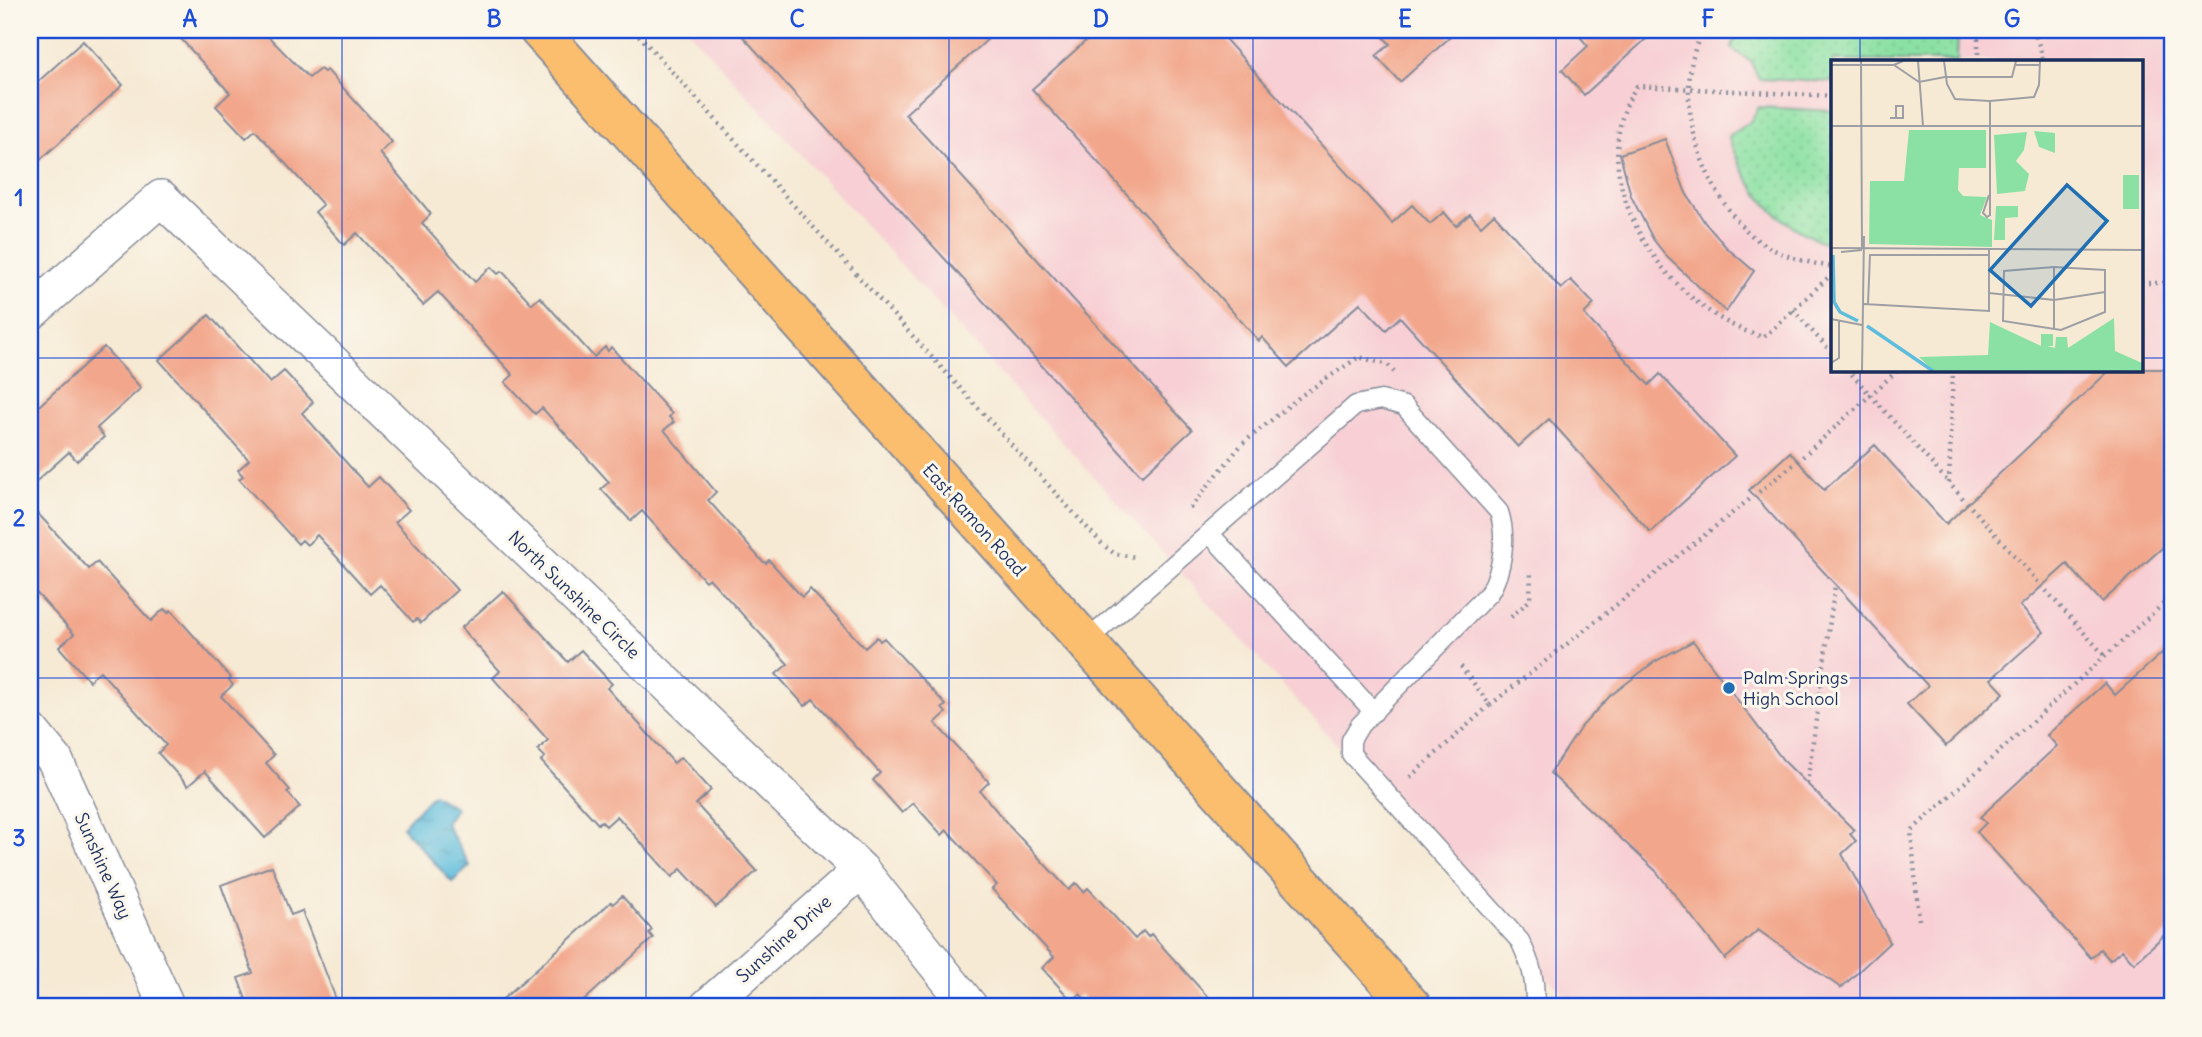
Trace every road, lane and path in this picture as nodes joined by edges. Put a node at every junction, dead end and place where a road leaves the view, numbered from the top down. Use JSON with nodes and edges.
{"nodes":[{"id":1,"x":539,"y":30,"type":"edge"},
{"id":2,"x":634,"y":30,"type":"edge"},
{"id":3,"x":1703,"y":30,"type":"edge"},
{"id":4,"x":1978,"y":30,"type":"edge"},
{"id":5,"x":2034,"y":30,"type":"edge"},
{"id":6,"x":1978,"y":60,"type":"edge"},
{"id":7,"x":2044,"y":60,"type":"edge"},
{"id":8,"x":1691,"y":89,"type":"junction"},
{"id":9,"x":1831,"y":96,"type":"edge"},
{"id":10,"x":1831,"y":266,"type":"edge"},
{"id":11,"x":1831,"y":275,"type":"edge"},
{"id":12,"x":2142,"y":283,"type":"edge"},
{"id":13,"x":2172,"y":283,"type":"edge"},
{"id":14,"x":1793,"y":310,"type":"junction"},
{"id":15,"x":30,"y":313,"type":"edge"},
{"id":16,"x":1831,"y":352,"type":"edge"},
{"id":17,"x":1849,"y":371,"type":"edge"},
{"id":18,"x":1897,"y":371,"type":"edge"},
{"id":19,"x":1953,"y":371,"type":"edge"},
{"id":20,"x":1397,"y":374,"type":"dead end"},
{"id":21,"x":1870,"y":395,"type":"junction"},
{"id":22,"x":1949,"y":483,"type":"junction"},
{"id":23,"x":1186,"y":513,"type":"dead end"},
{"id":24,"x":1209,"y":533,"type":"junction"},
{"id":25,"x":1139,"y":556,"type":"dead end"},
{"id":26,"x":1532,"y":561,"type":"dead end"},
{"id":27,"x":1835,"y":584,"type":"dead end"},
{"id":28,"x":2172,"y":596,"type":"edge"},
{"id":29,"x":1509,"y":618,"type":"dead end"},
{"id":30,"x":1084,"y":643,"type":"junction"},
{"id":31,"x":1468,"y":654,"type":"dead end"},
{"id":32,"x":2105,"y":656,"type":"junction"},
{"id":33,"x":1490,"y":705,"type":"junction"},
{"id":34,"x":1374,"y":712,"type":"junction"},
{"id":35,"x":30,"y":730,"type":"edge"},
{"id":36,"x":1807,"y":784,"type":"dead end"},
{"id":37,"x":1388,"y":797,"type":"junction"},
{"id":38,"x":861,"y":870,"type":"junction"},
{"id":39,"x":1919,"y":920,"type":"dead end"},
{"id":40,"x":167,"y":1007,"type":"edge"},
{"id":41,"x":707,"y":1007,"type":"edge"},
{"id":42,"x":970,"y":1007,"type":"edge"},
{"id":43,"x":1412,"y":1007,"type":"edge"},
{"id":44,"x":1534,"y":1007,"type":"edge"}],
"edges":[{"from":1,"to":30,"type":"main road","name":"East Ramon Road"},
{"from":2,"to":25,"type":"path"},
{"from":3,"to":8,"type":"path"},
{"from":4,"to":6,"type":"path"},
{"from":5,"to":7,"type":"path"},
{"from":8,"to":9,"type":"path"},
{"from":8,"to":10,"type":"path"},
{"from":8,"to":14,"type":"path"},
{"from":11,"to":14,"type":"path"},
{"from":12,"to":13,"type":"path"},
{"from":14,"to":16,"type":"path"},
{"from":15,"to":38,"type":"street","name":"North Sunshine Circle"},
{"from":17,"to":21,"type":"path"},
{"from":18,"to":21,"type":"path"},
{"from":19,"to":22,"type":"path"},
{"from":20,"to":23,"type":"path"},
{"from":21,"to":22,"type":"path"},
{"from":21,"to":33,"type":"path"},
{"from":22,"to":32,"type":"path"},
{"from":24,"to":30,"type":"lane"},
{"from":24,"to":34,"type":"lane"},
{"from":24,"to":34,"type":"lane"},
{"from":26,"to":29,"type":"path"},
{"from":27,"to":36,"type":"path"},
{"from":28,"to":32,"type":"path"},
{"from":30,"to":43,"type":"main road","name":"East Ramon Road"},
{"from":31,"to":33,"type":"path"},
{"from":32,"to":39,"type":"path"},
{"from":33,"to":37,"type":"path"},
{"from":34,"to":37,"type":"lane"},
{"from":35,"to":40,"type":"street","name":"Sunshine Way"},
{"from":37,"to":44,"type":"lane"},
{"from":38,"to":41,"type":"street","name":"Sunshine Drive"},
{"from":38,"to":42,"type":"street","name":"North Sunshine Circle"}]}
